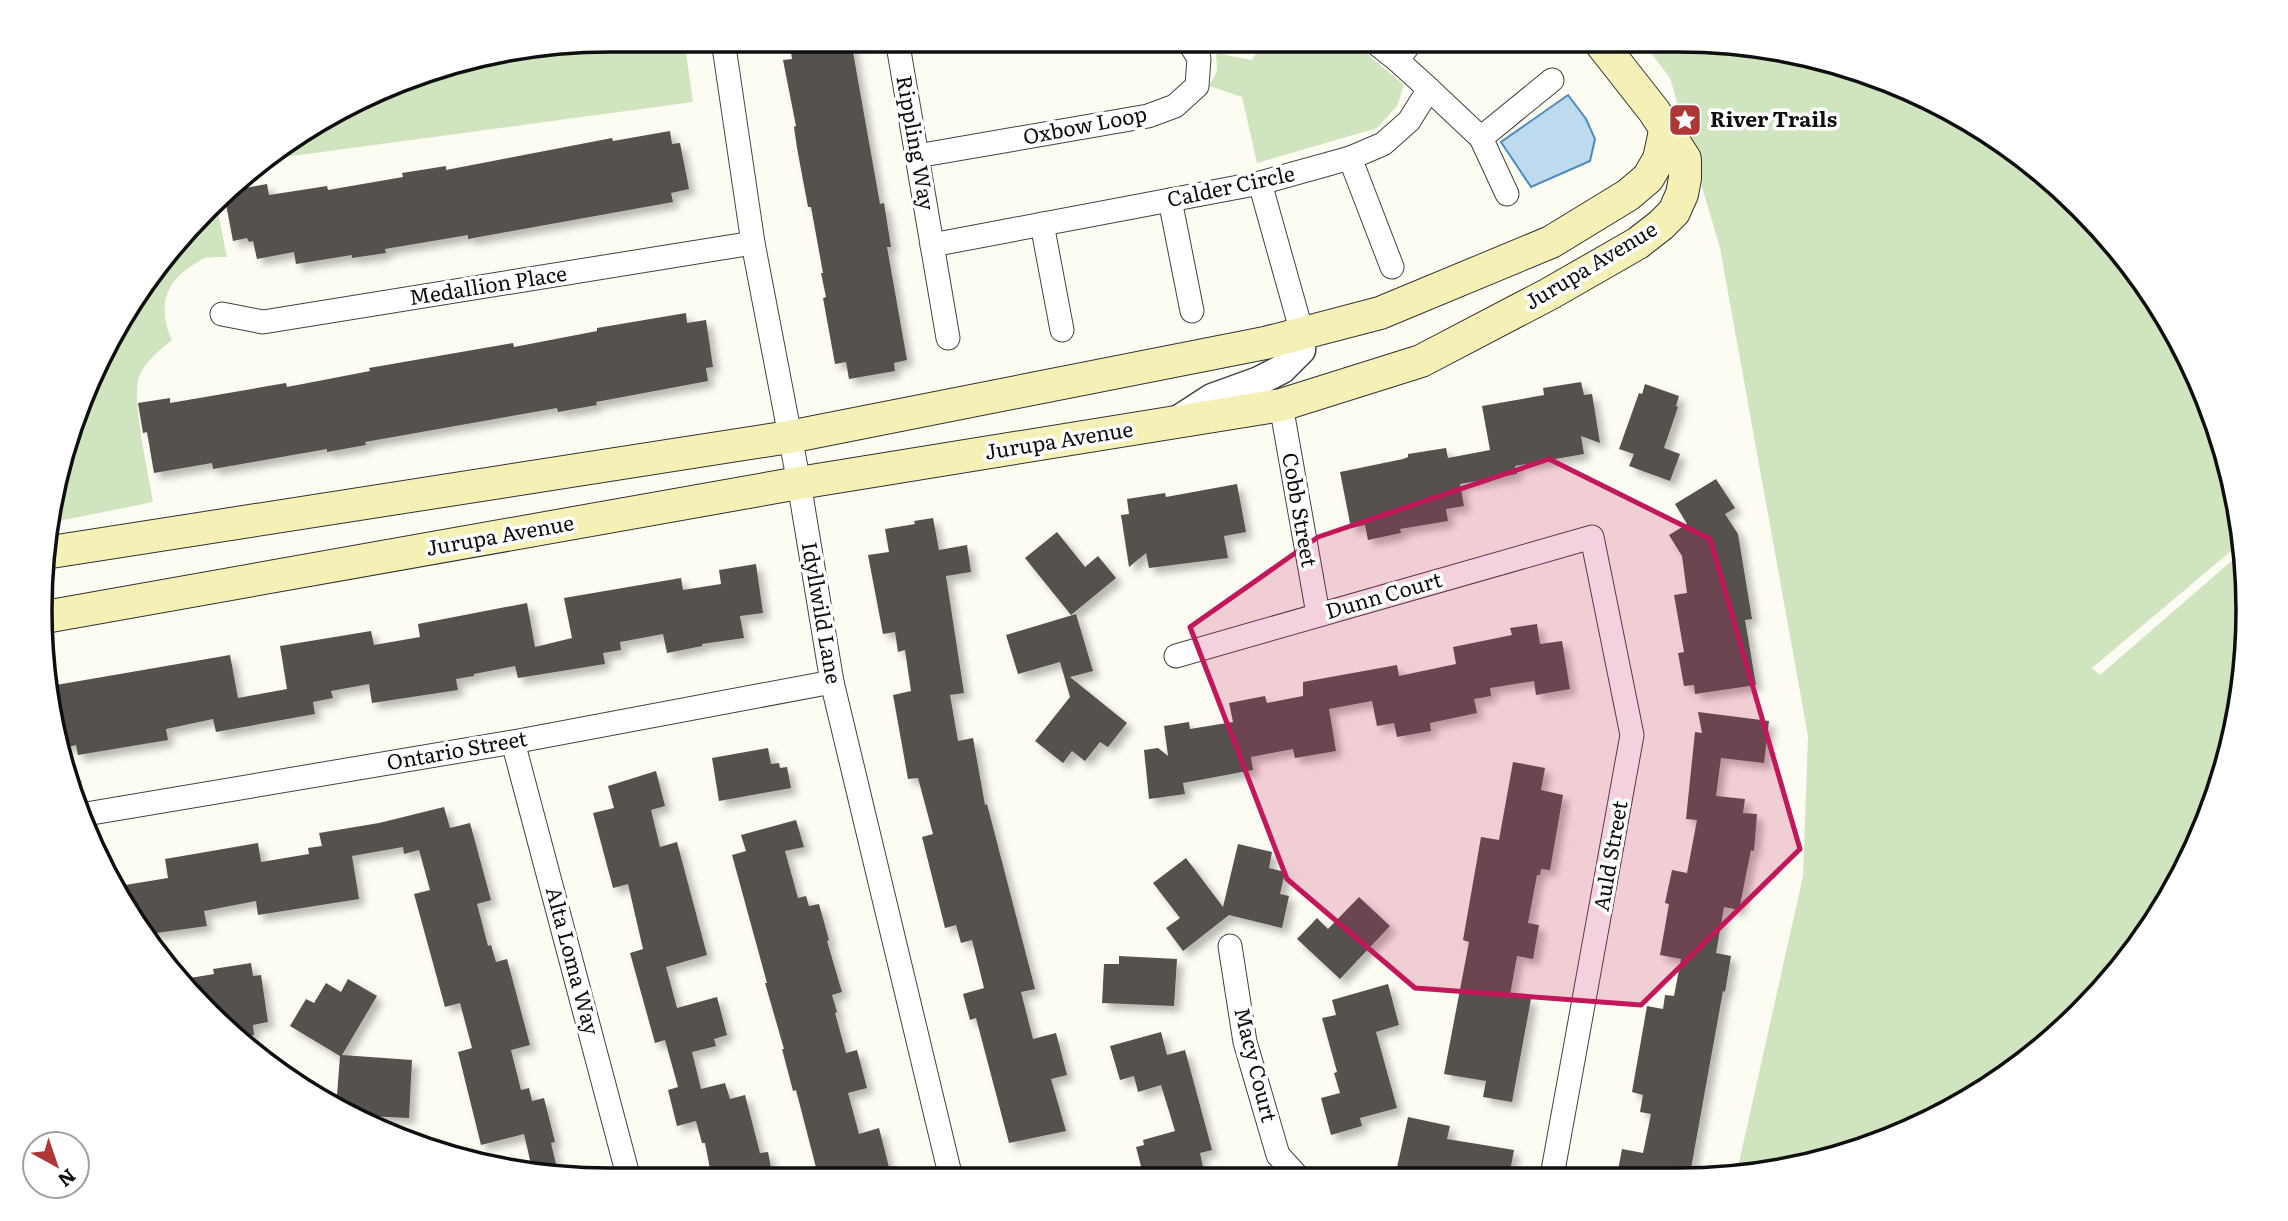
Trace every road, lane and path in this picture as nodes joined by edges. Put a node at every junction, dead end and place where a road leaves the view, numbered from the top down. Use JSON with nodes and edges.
{"nodes":[{"id":1,"x":725,"y":52,"type":"edge"},
{"id":2,"x":899,"y":52,"type":"edge"},
{"id":3,"x":1195,"y":52,"type":"edge"},
{"id":4,"x":1387,"y":52,"type":"edge"},
{"id":5,"x":1403,"y":52,"type":"edge"},
{"id":6,"x":1608,"y":52,"type":"edge"},
{"id":7,"x":1397,"y":60,"type":"junction"},
{"id":8,"x":1552,"y":80,"type":"dead end"},
{"id":9,"x":1429,"y":89,"type":"junction"},
{"id":10,"x":1665,"y":131,"type":"junction"},
{"id":11,"x":1481,"y":138,"type":"junction"},
{"id":12,"x":917,"y":156,"type":"junction"},
{"id":13,"x":1350,"y":159,"type":"junction"},
{"id":14,"x":1260,"y":183,"type":"junction"},
{"id":15,"x":1507,"y":194,"type":"dead end"},
{"id":16,"x":1170,"y":200,"type":"junction"},
{"id":17,"x":1042,"y":224,"type":"junction"},
{"id":18,"x":753,"y":243,"type":"junction"},
{"id":19,"x":932,"y":245,"type":"junction"},
{"id":20,"x":1392,"y":267,"type":"dead end"},
{"id":21,"x":1192,"y":311,"type":"dead end"},
{"id":22,"x":222,"y":314,"type":"dead end"},
{"id":23,"x":1062,"y":330,"type":"dead end"},
{"id":24,"x":1303,"y":333,"type":"junction"},
{"id":25,"x":948,"y":338,"type":"dead end"},
{"id":26,"x":1281,"y":405,"type":"junction"},
{"id":27,"x":1175,"y":422,"type":"junction"},
{"id":28,"x":789,"y":437,"type":"junction"},
{"id":29,"x":799,"y":483,"type":"junction"},
{"id":30,"x":1592,"y":537,"type":"joint"},
{"id":31,"x":56,"y":551,"type":"edge"},
{"id":32,"x":1318,"y":614,"type":"junction"},
{"id":33,"x":52,"y":616,"type":"edge"},
{"id":34,"x":1176,"y":656,"type":"dead end"},
{"id":35,"x":832,"y":682,"type":"junction"},
{"id":36,"x":513,"y":742,"type":"junction"},
{"id":37,"x":91,"y":813,"type":"edge"},
{"id":38,"x":1230,"y":946,"type":"dead end"},
{"id":39,"x":626,"y":1168,"type":"edge"},
{"id":40,"x":949,"y":1168,"type":"edge"},
{"id":41,"x":1290,"y":1168,"type":"edge"},
{"id":42,"x":1554,"y":1168,"type":"edge"}],
"edges":[{"from":1,"to":18,"type":"street","name":"Idyllwild Lane"},
{"from":2,"to":12,"type":"street","name":"Rippling Way"},
{"from":3,"to":12,"type":"street","name":"Oxbow Loop"},
{"from":4,"to":7,"type":"street"},
{"from":5,"to":7,"type":"street"},
{"from":6,"to":10,"type":"main road"},
{"from":7,"to":9,"type":"street"},
{"from":8,"to":11,"type":"street"},
{"from":9,"to":11,"type":"street"},
{"from":9,"to":13,"type":"street","name":"Calder Circle"},
{"from":10,"to":24,"type":"main road","name":"Jurupa Avenue"},
{"from":10,"to":26,"type":"main road","name":"Jurupa Avenue"},
{"from":11,"to":15,"type":"street"},
{"from":12,"to":19,"type":"street","name":"Rippling Way"},
{"from":13,"to":14,"type":"street","name":"Calder Circle"},
{"from":13,"to":20,"type":"street"},
{"from":14,"to":16,"type":"street","name":"Calder Circle"},
{"from":14,"to":24,"type":"street"},
{"from":16,"to":17,"type":"street","name":"Calder Circle"},
{"from":16,"to":21,"type":"street"},
{"from":17,"to":19,"type":"street","name":"Calder Circle"},
{"from":17,"to":23,"type":"street"},
{"from":18,"to":22,"type":"street","name":"Medallion Place"},
{"from":18,"to":28,"type":"street","name":"Idyllwild Lane"},
{"from":19,"to":25,"type":"street","name":"Rippling Way"},
{"from":24,"to":27,"type":"street"},
{"from":24,"to":28,"type":"main road","name":"Jurupa Avenue"},
{"from":26,"to":27,"type":"main road","name":"Jurupa Avenue"},
{"from":26,"to":32,"type":"street","name":"Cobb Street"},
{"from":27,"to":29,"type":"main road","name":"Jurupa Avenue"},
{"from":28,"to":29,"type":"street","name":"Idyllwild Lane"},
{"from":28,"to":31,"type":"main road","name":"Jurupa Avenue"},
{"from":29,"to":33,"type":"main road","name":"Jurupa Avenue"},
{"from":29,"to":35,"type":"street","name":"Idyllwild Lane"},
{"from":30,"to":32,"type":"street","name":"Dunn Court"},
{"from":30,"to":42,"type":"street","name":"Auld Street"},
{"from":32,"to":34,"type":"street","name":"Dunn Court"},
{"from":35,"to":36,"type":"street","name":"Ontario Street"},
{"from":35,"to":40,"type":"street","name":"Idyllwild Lane"},
{"from":36,"to":37,"type":"street","name":"Ontario Street"},
{"from":36,"to":39,"type":"street","name":"Alta Loma Way"},
{"from":38,"to":41,"type":"street","name":"Macy Court"}]}
